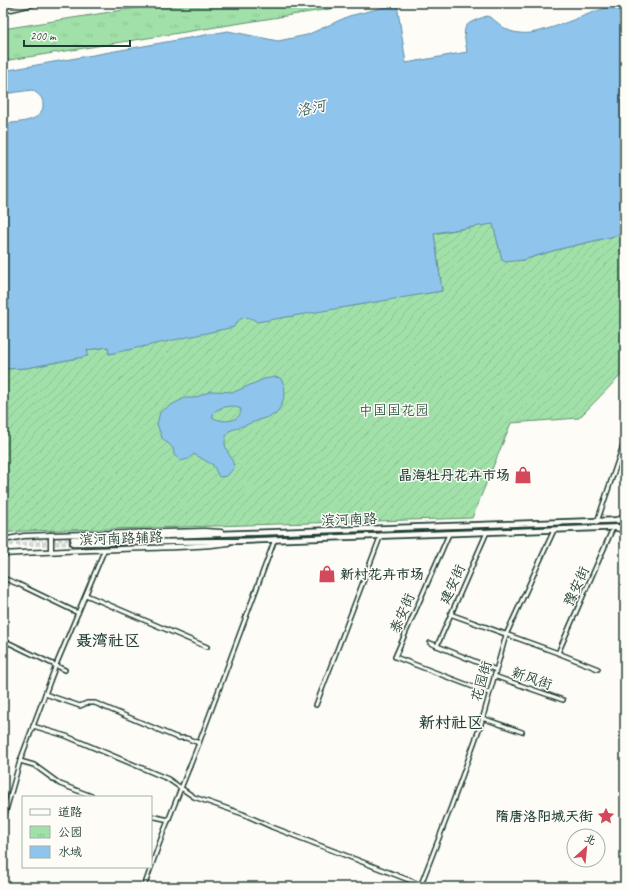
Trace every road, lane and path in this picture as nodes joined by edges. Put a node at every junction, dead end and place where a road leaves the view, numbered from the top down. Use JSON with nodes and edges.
{"nodes":[{"id":1,"x":36,"y":3,"type":"edge"},
{"id":2,"x":3,"y":11,"type":"edge"},
{"id":3,"x":625,"y":440,"type":"edge"},
{"id":4,"x":625,"y":519,"type":"edge"},
{"id":5,"x":597,"y":522,"type":"junction"},
{"id":6,"x":408,"y":528,"type":"junction"},
{"id":7,"x":613,"y":528,"type":"junction"},
{"id":8,"x":554,"y":529,"type":"junction"},
{"id":9,"x":625,"y":529,"type":"edge"},
{"id":10,"x":487,"y":532,"type":"junction"},
{"id":11,"x":238,"y":533,"type":"junction"},
{"id":12,"x":448,"y":534,"type":"junction"},
{"id":13,"x":51,"y":535,"type":"junction"},
{"id":14,"x":381,"y":535,"type":"junction"},
{"id":15,"x":408,"y":535,"type":"junction"},
{"id":16,"x":3,"y":540,"type":"edge"},
{"id":17,"x":275,"y":540,"type":"junction"},
{"id":18,"x":238,"y":541,"type":"junction"},
{"id":19,"x":51,"y":551,"type":"junction"},
{"id":20,"x":104,"y":551,"type":"junction"},
{"id":21,"x":3,"y":554,"type":"edge"},
{"id":22,"x":3,"y":578,"type":"edge"},
{"id":23,"x":86,"y":595,"type":"junction"},
{"id":24,"x":78,"y":613,"type":"junction"},
{"id":25,"x":450,"y":614,"type":"junction"},
{"id":26,"x":506,"y":635,"type":"junction"},
{"id":27,"x":3,"y":640,"type":"edge"},
{"id":28,"x":430,"y":643,"type":"dead end"},
{"id":29,"x":437,"y":646,"type":"junction"},
{"id":30,"x":207,"y":647,"type":"dead end"},
{"id":31,"x":558,"y":653,"type":"junction"},
{"id":32,"x":56,"y":666,"type":"junction"},
{"id":33,"x":598,"y":669,"type":"dead end"},
{"id":34,"x":65,"y":670,"type":"dead end"},
{"id":35,"x":496,"y":670,"type":"junction"},
{"id":36,"x":494,"y":676,"type":"junction"},
{"id":37,"x":489,"y":693,"type":"junction"},
{"id":38,"x":45,"y":694,"type":"junction"},
{"id":39,"x":563,"y":700,"type":"dead end"},
{"id":40,"x":316,"y":705,"type":"dead end"},
{"id":41,"x":482,"y":718,"type":"junction"},
{"id":42,"x":33,"y":726,"type":"junction"},
{"id":43,"x":522,"y":732,"type":"dead end"},
{"id":44,"x":200,"y":743,"type":"junction"},
{"id":45,"x":20,"y":761,"type":"junction"},
{"id":46,"x":181,"y":788,"type":"junction"},
{"id":47,"x":91,"y":796,"type":"edge"},
{"id":48,"x":152,"y":816,"type":"edge"},
{"id":49,"x":169,"y":820,"type":"junction"},
{"id":50,"x":3,"y":821,"type":"edge"},
{"id":51,"x":152,"y":866,"type":"edge"},
{"id":52,"x":151,"y":868,"type":"edge"},
{"id":53,"x":421,"y":886,"type":"edge"},
{"id":54,"x":144,"y":887,"type":"edge"},
{"id":55,"x":427,"y":887,"type":"edge"}],
"edges":[{"from":1,"to":2,"type":"main road"},
{"from":3,"to":5,"type":"street"},
{"from":4,"to":5,"type":"main road","name":"滨河南路"},
{"from":5,"to":6,"type":"main road","name":"滨河南路"},
{"from":5,"to":7,"type":"main road"},
{"from":6,"to":11,"type":"main road","name":"滨河南路"},
{"from":6,"to":15,"type":"main road"},
{"from":7,"to":8,"type":"main road","name":"滨河南路"},
{"from":7,"to":9,"type":"main road","name":"滨河南路"},
{"from":7,"to":31,"type":"street","name":"豫安街"},
{"from":8,"to":10,"type":"main road","name":"滨河南路"},
{"from":8,"to":26,"type":"street","name":"花园街"},
{"from":10,"to":12,"type":"main road","name":"滨河南路"},
{"from":10,"to":25,"type":"street","name":"建安街"},
{"from":11,"to":13,"type":"main road","name":"滨河南路辅路"},
{"from":11,"to":18,"type":"main road","name":"滨河南路"},
{"from":12,"to":15,"type":"main road","name":"滨河南路"},
{"from":12,"to":37,"type":"street","name":"泰安街"},
{"from":13,"to":16,"type":"main road","name":"滨河南路辅路"},
{"from":13,"to":19,"type":"main road"},
{"from":14,"to":15,"type":"main road","name":"滨河南路"},
{"from":14,"to":17,"type":"main road","name":"滨河南路"},
{"from":14,"to":40,"type":"street"},
{"from":17,"to":18,"type":"main road","name":"滨河南路"},
{"from":17,"to":44,"type":"street"},
{"from":18,"to":20,"type":"main road","name":"滨河南路辅路"},
{"from":19,"to":20,"type":"main road","name":"滨河南路辅路"},
{"from":19,"to":21,"type":"main road","name":"滨河南路辅路"},
{"from":20,"to":23,"type":"street"},
{"from":22,"to":24,"type":"street"},
{"from":23,"to":24,"type":"street"},
{"from":23,"to":30,"type":"street"},
{"from":24,"to":32,"type":"street"},
{"from":25,"to":26,"type":"street"},
{"from":25,"to":29,"type":"street","name":"建安街"},
{"from":26,"to":31,"type":"street"},
{"from":26,"to":35,"type":"street","name":"花园街"},
{"from":27,"to":32,"type":"street"},
{"from":28,"to":29,"type":"street"},
{"from":29,"to":35,"type":"street"},
{"from":31,"to":33,"type":"street"},
{"from":32,"to":34,"type":"street"},
{"from":32,"to":38,"type":"street"},
{"from":35,"to":36,"type":"street","name":"花园街"},
{"from":36,"to":37,"type":"street","name":"花园街"},
{"from":36,"to":39,"type":"street","name":"新风街"},
{"from":37,"to":41,"type":"street","name":"花园街"},
{"from":38,"to":42,"type":"street"},
{"from":38,"to":44,"type":"street"},
{"from":41,"to":43,"type":"street"},
{"from":41,"to":53,"type":"street","name":"花园街"},
{"from":42,"to":45,"type":"street"},
{"from":42,"to":46,"type":"street"},
{"from":44,"to":46,"type":"street"},
{"from":45,"to":47,"type":"street"},
{"from":45,"to":50,"type":"street"},
{"from":46,"to":49,"type":"street"},
{"from":46,"to":53,"type":"street"},
{"from":48,"to":49,"type":"street"},
{"from":49,"to":51,"type":"street"},
{"from":52,"to":54,"type":"street"},
{"from":53,"to":55,"type":"street"}]}
